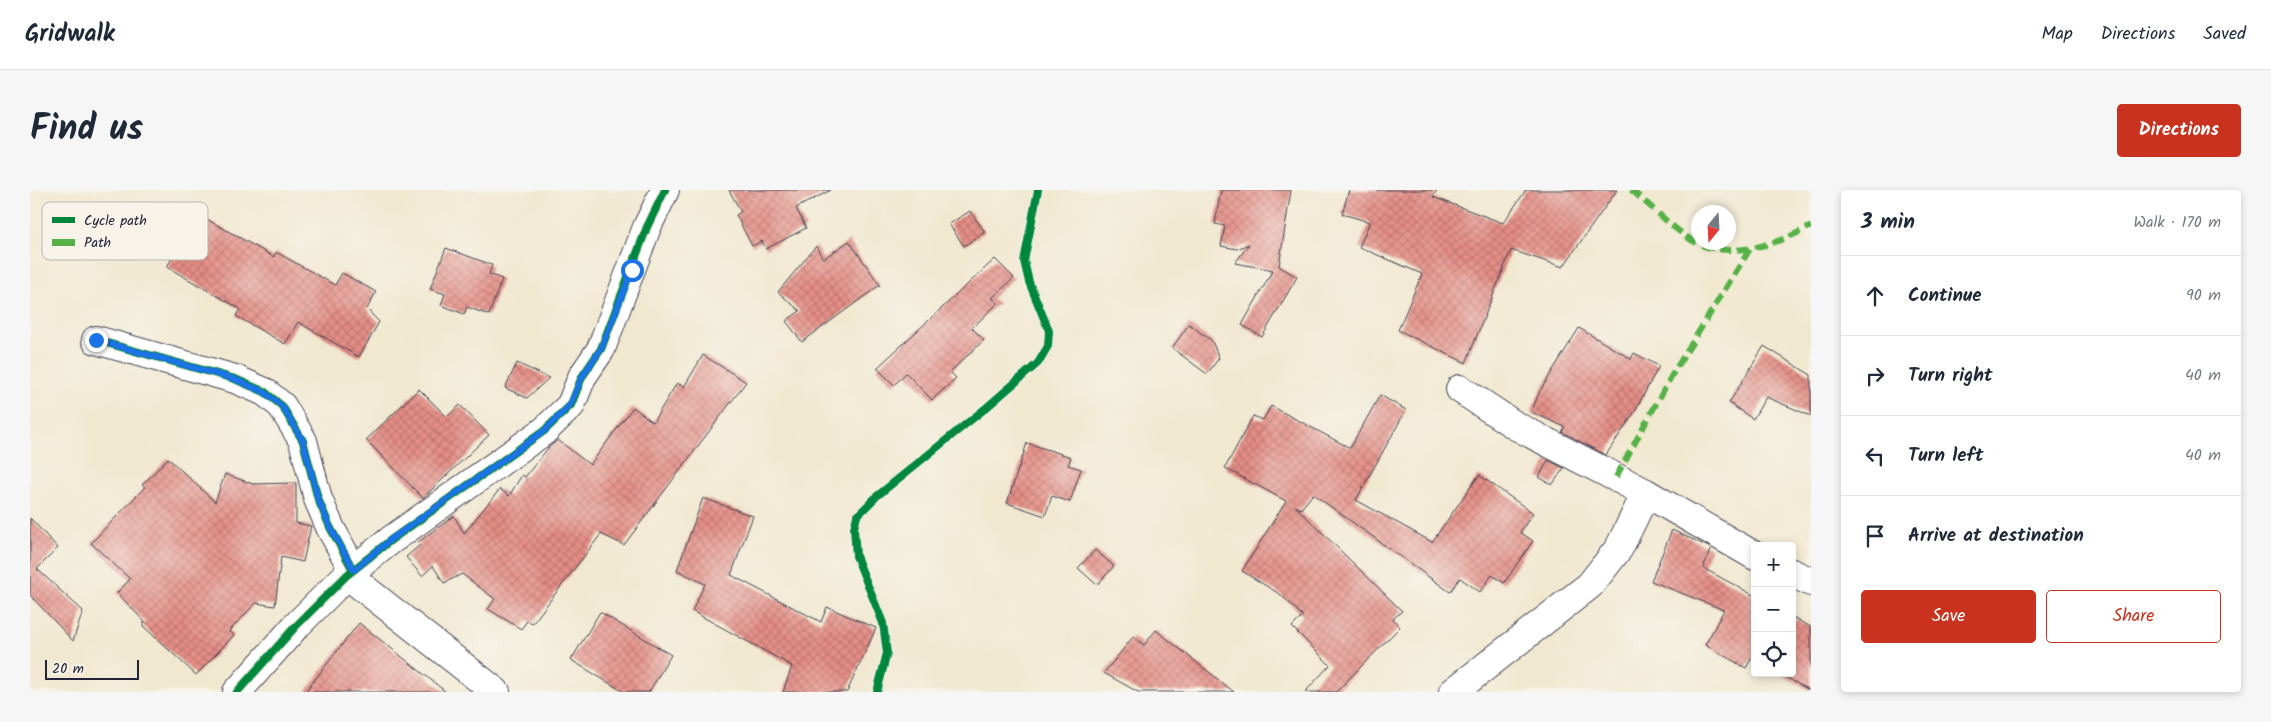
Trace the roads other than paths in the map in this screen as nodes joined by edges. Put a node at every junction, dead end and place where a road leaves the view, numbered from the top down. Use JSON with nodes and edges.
{"nodes":[{"id":1,"x":666,"y":190,"type":"edge"},
{"id":2,"x":96,"y":340,"type":"dead end"},
{"id":3,"x":1460,"y":389,"type":"dead end"},
{"id":4,"x":1646,"y":493,"type":"junction"},
{"id":5,"x":1751,"y":554,"type":"edge"},
{"id":6,"x":350,"y":572,"type":"junction"},
{"id":7,"x":1796,"y":575,"type":"edge"},
{"id":8,"x":1811,"y":582,"type":"edge"},
{"id":9,"x":237,"y":692,"type":"edge"},
{"id":10,"x":496,"y":692,"type":"edge"},
{"id":11,"x":1453,"y":692,"type":"edge"}],
"edges":[{"from":1,"to":6,"type":"street"},
{"from":2,"to":6,"type":"street"},
{"from":3,"to":4,"type":"street"},
{"from":4,"to":5,"type":"street"},
{"from":4,"to":11,"type":"street"},
{"from":6,"to":9,"type":"street"},
{"from":6,"to":10,"type":"street"},
{"from":7,"to":8,"type":"street"}]}
